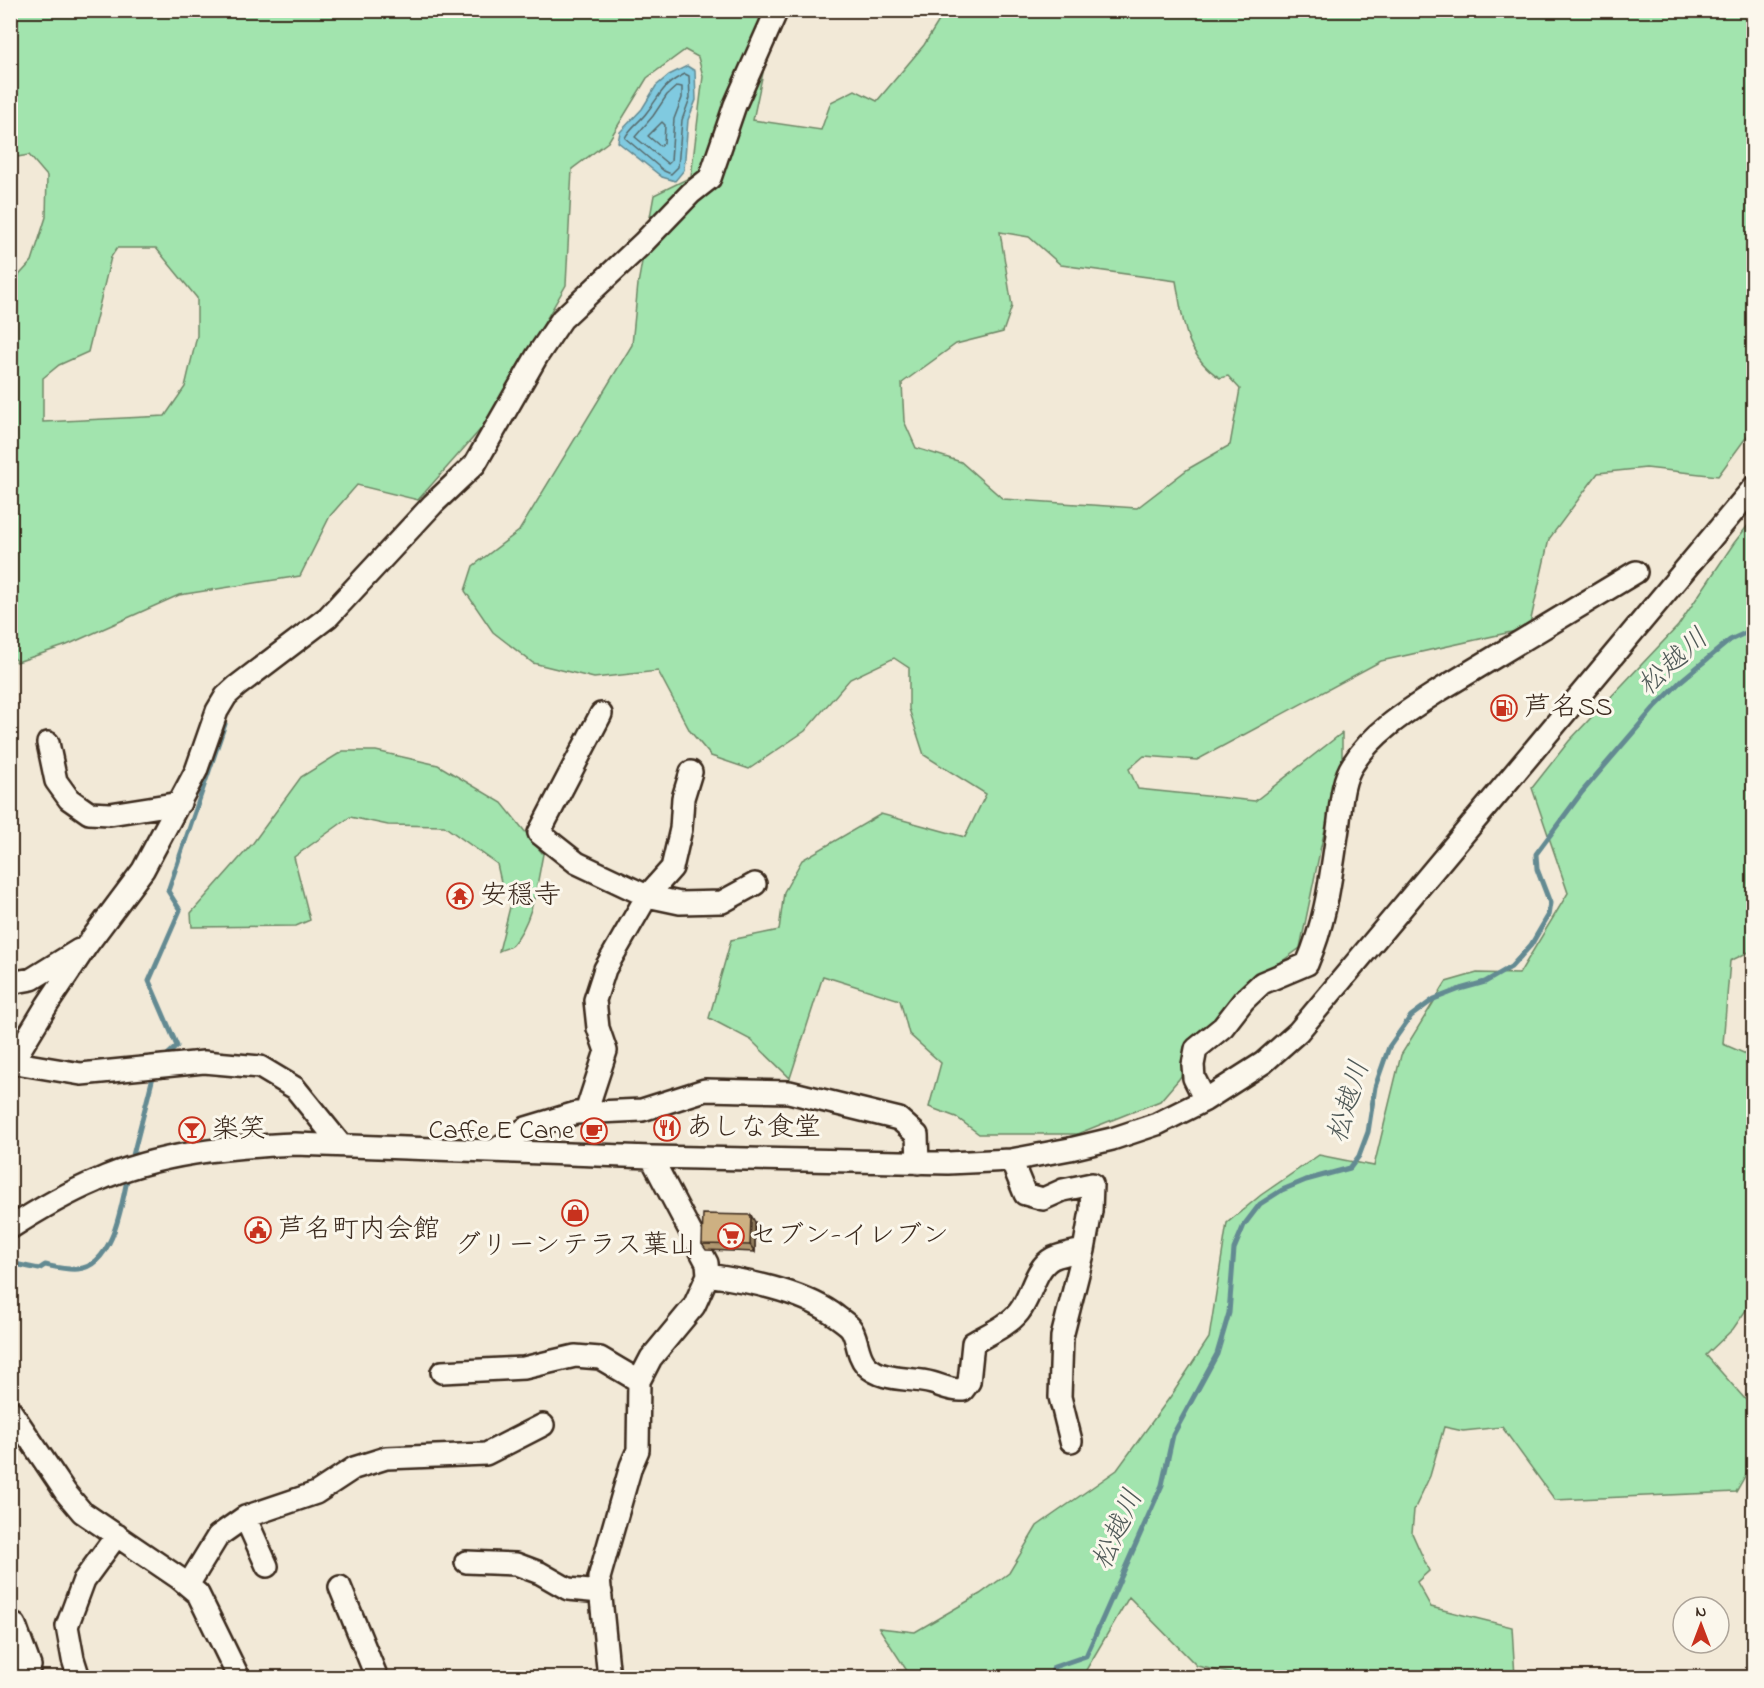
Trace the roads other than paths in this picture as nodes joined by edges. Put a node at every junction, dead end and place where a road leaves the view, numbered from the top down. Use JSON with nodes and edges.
{"nodes":[{"id":1,"x":777,"y":10,"type":"edge"},
{"id":2,"x":1754,"y":487,"type":"edge"},
{"id":3,"x":1636,"y":572,"type":"dead end"},
{"id":4,"x":601,"y":714,"type":"dead end"},
{"id":5,"x":48,"y":743,"type":"dead end"},
{"id":6,"x":691,"y":772,"type":"dead end"},
{"id":7,"x":180,"y":803,"type":"junction"},
{"id":8,"x":755,"y":884,"type":"dead end"},
{"id":9,"x":647,"y":896,"type":"junction"},
{"id":10,"x":87,"y":945,"type":"junction"},
{"id":11,"x":10,"y":983,"type":"edge"},
{"id":12,"x":11,"y":1064,"type":"edge"},
{"id":13,"x":1205,"y":1100,"type":"junction"},
{"id":14,"x":586,"y":1112,"type":"junction"},
{"id":15,"x":341,"y":1145,"type":"junction"},
{"id":16,"x":494,"y":1151,"type":"junction"},
{"id":17,"x":651,"y":1157,"type":"junction"},
{"id":18,"x":1011,"y":1160,"type":"junction"},
{"id":19,"x":918,"y":1163,"type":"junction"},
{"id":20,"x":10,"y":1228,"type":"edge"},
{"id":21,"x":1084,"y":1250,"type":"junction"},
{"id":22,"x":708,"y":1275,"type":"junction"},
{"id":23,"x":442,"y":1372,"type":"dead end"},
{"id":24,"x":639,"y":1381,"type":"junction"},
{"id":25,"x":10,"y":1410,"type":"edge"},
{"id":26,"x":543,"y":1425,"type":"dead end"},
{"id":27,"x":1071,"y":1441,"type":"dead end"},
{"id":28,"x":245,"y":1517,"type":"junction"},
{"id":29,"x":117,"y":1535,"type":"junction"},
{"id":30,"x":466,"y":1562,"type":"dead end"},
{"id":31,"x":267,"y":1566,"type":"dead end"},
{"id":32,"x":188,"y":1585,"type":"junction"},
{"id":33,"x":340,"y":1587,"type":"dead end"},
{"id":34,"x":601,"y":1592,"type":"junction"},
{"id":35,"x":15,"y":1625,"type":"dead end"},
{"id":36,"x":10,"y":1673,"type":"edge"},
{"id":37,"x":79,"y":1677,"type":"edge"},
{"id":38,"x":239,"y":1677,"type":"edge"},
{"id":39,"x":377,"y":1677,"type":"edge"},
{"id":40,"x":609,"y":1677,"type":"edge"}],
"edges":[{"from":1,"to":7,"type":"street"},
{"from":2,"to":13,"type":"street"},
{"from":3,"to":13,"type":"street"},
{"from":4,"to":9,"type":"street"},
{"from":5,"to":7,"type":"street"},
{"from":6,"to":9,"type":"street"},
{"from":7,"to":10,"type":"street"},
{"from":8,"to":9,"type":"street"},
{"from":9,"to":14,"type":"street"},
{"from":10,"to":11,"type":"street"},
{"from":10,"to":12,"type":"street"},
{"from":12,"to":15,"type":"street"},
{"from":13,"to":18,"type":"street"},
{"from":14,"to":16,"type":"street"},
{"from":14,"to":19,"type":"street"},
{"from":15,"to":16,"type":"street"},
{"from":15,"to":20,"type":"street"},
{"from":16,"to":17,"type":"street"},
{"from":17,"to":19,"type":"street"},
{"from":17,"to":22,"type":"street"},
{"from":18,"to":19,"type":"street"},
{"from":18,"to":21,"type":"street"},
{"from":21,"to":22,"type":"street"},
{"from":21,"to":27,"type":"street"},
{"from":22,"to":24,"type":"street"},
{"from":23,"to":24,"type":"street"},
{"from":24,"to":34,"type":"street"},
{"from":25,"to":29,"type":"street"},
{"from":26,"to":28,"type":"street"},
{"from":28,"to":31,"type":"street"},
{"from":28,"to":32,"type":"street"},
{"from":29,"to":32,"type":"street"},
{"from":29,"to":37,"type":"street"},
{"from":30,"to":34,"type":"street"},
{"from":32,"to":38,"type":"street"},
{"from":33,"to":39,"type":"street"},
{"from":34,"to":40,"type":"street"},
{"from":35,"to":36,"type":"street"}]}
